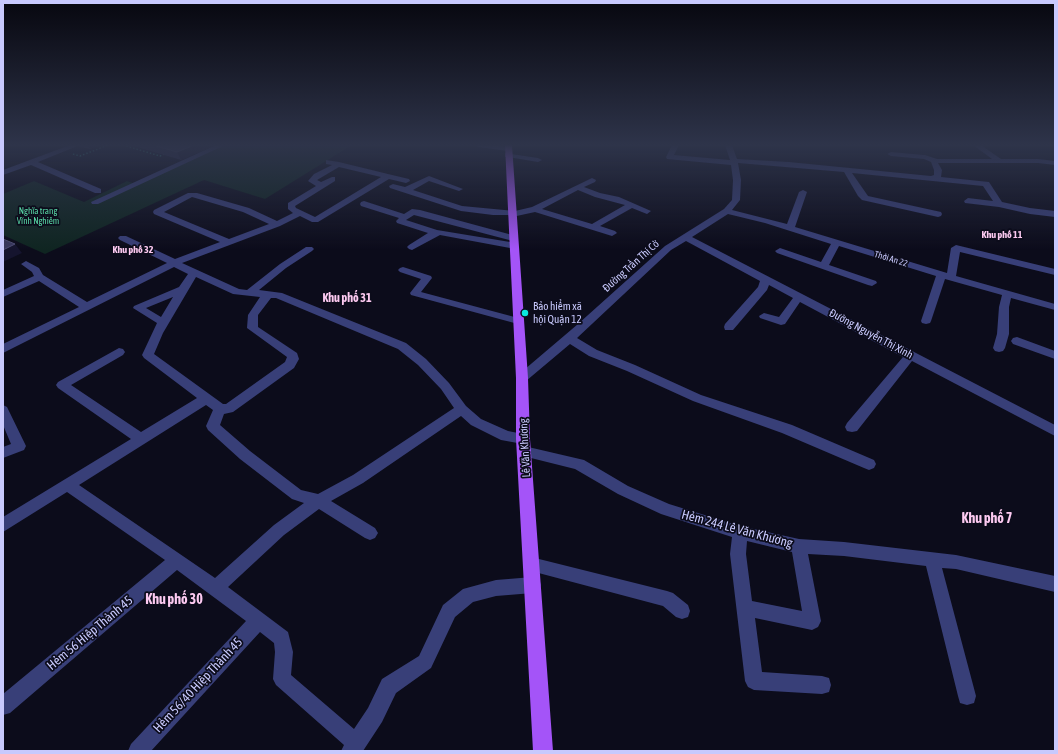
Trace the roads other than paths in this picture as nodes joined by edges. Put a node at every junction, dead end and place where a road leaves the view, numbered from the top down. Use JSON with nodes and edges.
{"nodes":[{"id":1,"x":73,"y":180,"type":"edge"},
{"id":2,"x":143,"y":180,"type":"edge"},
{"id":3,"x":313,"y":180,"type":"edge"},
{"id":4,"x":330,"y":180,"type":"edge"},
{"id":5,"x":381,"y":180,"type":"edge"},
{"id":6,"x":403,"y":180,"type":"edge"},
{"id":7,"x":425,"y":180,"type":"edge"},
{"id":8,"x":435,"y":180,"type":"edge"},
{"id":9,"x":510,"y":180,"type":"edge"},
{"id":10,"x":592,"y":180,"type":"dead end"},
{"id":11,"x":737,"y":180,"type":"edge"},
{"id":12,"x":853,"y":180,"type":"edge"},
{"id":13,"x":951,"y":180,"type":"edge"},
{"id":14,"x":406,"y":181,"type":"dead end"},
{"id":15,"x":321,"y":185,"type":"junction"},
{"id":16,"x":393,"y":186,"type":"dead end"},
{"id":17,"x":577,"y":187,"type":"junction"},
{"id":18,"x":459,"y":189,"type":"dead end"},
{"id":19,"x":406,"y":190,"type":"junction"},
{"id":20,"x":98,"y":191,"type":"dead end"},
{"id":21,"x":803,"y":192,"type":"dead end"},
{"id":22,"x":360,"y":193,"type":"junction"},
{"id":23,"x":968,"y":201,"type":"dead end"},
{"id":24,"x":95,"y":202,"type":"dead end"},
{"id":25,"x":999,"y":204,"type":"junction"},
{"id":26,"x":631,"y":205,"type":"junction"},
{"id":27,"x":535,"y":209,"type":"junction"},
{"id":28,"x":647,"y":211,"type":"dead end"},
{"id":29,"x":727,"y":211,"type":"junction"},
{"id":30,"x":300,"y":212,"type":"junction"},
{"id":31,"x":512,"y":213,"type":"junction"},
{"id":32,"x":409,"y":214,"type":"junction"},
{"id":33,"x":938,"y":214,"type":"dead end"},
{"id":34,"x":1055,"y":214,"type":"edge"},
{"id":35,"x":277,"y":224,"type":"junction"},
{"id":36,"x":593,"y":227,"type":"junction"},
{"id":37,"x":790,"y":228,"type":"junction"},
{"id":38,"x":435,"y":232,"type":"junction"},
{"id":39,"x":612,"y":233,"type":"dead end"},
{"id":40,"x":123,"y":238,"type":"dead end"},
{"id":41,"x":687,"y":238,"type":"junction"},
{"id":42,"x":965,"y":240,"type":"dead end"},
{"id":43,"x":228,"y":242,"type":"junction"},
{"id":44,"x":514,"y":242,"type":"junction"},
{"id":45,"x":837,"y":242,"type":"junction"},
{"id":46,"x":412,"y":247,"type":"dead end"},
{"id":47,"x":309,"y":250,"type":"dead end"},
{"id":48,"x":964,"y":250,"type":"junction"},
{"id":49,"x":780,"y":251,"type":"dead end"},
{"id":50,"x":174,"y":263,"type":"junction"},
{"id":51,"x":26,"y":264,"type":"dead end"},
{"id":52,"x":823,"y":266,"type":"junction"},
{"id":53,"x":403,"y":270,"type":"dead end"},
{"id":54,"x":1055,"y":272,"type":"edge"},
{"id":55,"x":194,"y":273,"type":"junction"},
{"id":56,"x":946,"y":276,"type":"junction"},
{"id":57,"x":39,"y":277,"type":"junction"},
{"id":58,"x":766,"y":279,"type":"junction"},
{"id":59,"x":872,"y":283,"type":"dead end"},
{"id":60,"x":182,"y":289,"type":"junction"},
{"id":61,"x":249,"y":293,"type":"junction"},
{"id":62,"x":3,"y":294,"type":"edge"},
{"id":63,"x":268,"y":294,"type":"junction"},
{"id":64,"x":1007,"y":294,"type":"junction"},
{"id":65,"x":799,"y":296,"type":"junction"},
{"id":66,"x":87,"y":307,"type":"junction"},
{"id":67,"x":1055,"y":307,"type":"edge"},
{"id":68,"x":764,"y":316,"type":"dead end"},
{"id":69,"x":518,"y":321,"type":"junction"},
{"id":70,"x":926,"y":321,"type":"dead end"},
{"id":71,"x":163,"y":322,"type":"junction"},
{"id":72,"x":729,"y":327,"type":"dead end"},
{"id":73,"x":569,"y":338,"type":"junction"},
{"id":74,"x":1017,"y":341,"type":"dead end"},
{"id":75,"x":999,"y":348,"type":"dead end"},
{"id":76,"x":3,"y":349,"type":"edge"},
{"id":77,"x":119,"y":352,"type":"dead end"},
{"id":78,"x":911,"y":355,"type":"junction"},
{"id":79,"x":1055,"y":355,"type":"edge"},
{"id":80,"x":522,"y":378,"type":"junction"},
{"id":81,"x":206,"y":399,"type":"junction"},
{"id":82,"x":220,"y":409,"type":"junction"},
{"id":83,"x":462,"y":409,"type":"junction"},
{"id":84,"x":3,"y":410,"type":"edge"},
{"id":85,"x":852,"y":427,"type":"dead end"},
{"id":86,"x":1055,"y":431,"type":"edge"},
{"id":87,"x":141,"y":439,"type":"junction"},
{"id":88,"x":524,"y":445,"type":"junction"},
{"id":89,"x":3,"y":453,"type":"edge"},
{"id":90,"x":869,"y":464,"type":"dead end"},
{"id":91,"x":68,"y":485,"type":"junction"},
{"id":92,"x":319,"y":501,"type":"junction"},
{"id":93,"x":3,"y":525,"type":"edge"},
{"id":94,"x":370,"y":533,"type":"dead end"},
{"id":95,"x":740,"y":533,"type":"junction"},
{"id":96,"x":799,"y":546,"type":"junction"},
{"id":97,"x":932,"y":559,"type":"junction"},
{"id":98,"x":177,"y":560,"type":"junction"},
{"id":99,"x":531,"y":564,"type":"junction"},
{"id":100,"x":1055,"y":584,"type":"edge"},
{"id":101,"x":533,"y":585,"type":"junction"},
{"id":102,"x":215,"y":588,"type":"junction"},
{"id":103,"x":744,"y":608,"type":"junction"},
{"id":104,"x":682,"y":611,"type":"dead end"},
{"id":105,"x":259,"y":620,"type":"junction"},
{"id":106,"x":822,"y":685,"type":"dead end"},
{"id":107,"x":967,"y":696,"type":"dead end"},
{"id":108,"x":3,"y":706,"type":"edge"},
{"id":109,"x":354,"y":747,"type":"edge"},
{"id":110,"x":138,"y":751,"type":"edge"},
{"id":111,"x":543,"y":751,"type":"edge"}],
"edges":[{"from":1,"to":20,"type":"street"},
{"from":2,"to":24,"type":"street"},
{"from":3,"to":15,"type":"street"},
{"from":4,"to":15,"type":"street"},
{"from":5,"to":22,"type":"street"},
{"from":6,"to":14,"type":"street"},
{"from":7,"to":19,"type":"street"},
{"from":8,"to":18,"type":"street"},
{"from":9,"to":31,"type":"main road","name":"Lê Văn Khương"},
{"from":10,"to":17,"type":"street"},
{"from":11,"to":29,"type":"street","name":"Đường Trần Thị Cờ"},
{"from":12,"to":33,"type":"street"},
{"from":13,"to":25,"type":"street"},
{"from":15,"to":30,"type":"street"},
{"from":16,"to":19,"type":"street"},
{"from":17,"to":26,"type":"street"},
{"from":17,"to":27,"type":"street"},
{"from":19,"to":31,"type":"street"},
{"from":21,"to":37,"type":"street"},
{"from":22,"to":30,"type":"street"},
{"from":22,"to":32,"type":"street"},
{"from":23,"to":25,"type":"street"},
{"from":25,"to":34,"type":"street"},
{"from":26,"to":28,"type":"street"},
{"from":26,"to":36,"type":"street"},
{"from":27,"to":31,"type":"street"},
{"from":27,"to":36,"type":"street"},
{"from":29,"to":37,"type":"street","name":"Thới An 22"},
{"from":29,"to":41,"type":"street","name":"Đường Trần Thị Cờ"},
{"from":30,"to":35,"type":"street"},
{"from":31,"to":44,"type":"main road","name":"Lê Văn Khương"},
{"from":32,"to":38,"type":"street"},
{"from":32,"to":44,"type":"street"},
{"from":35,"to":43,"type":"street"},
{"from":35,"to":43,"type":"street"},
{"from":36,"to":39,"type":"street"},
{"from":37,"to":45,"type":"street","name":"Thới An 22"},
{"from":38,"to":44,"type":"street"},
{"from":38,"to":46,"type":"street"},
{"from":40,"to":50,"type":"street","name":"Hẻm 244 Lê Văn Khương"},
{"from":41,"to":58,"type":"street","name":"Đường Nguyễn Thị Xinh"},
{"from":41,"to":73,"type":"street","name":"Đường Trần Thị Cờ"},
{"from":42,"to":48,"type":"street"},
{"from":43,"to":50,"type":"street"},
{"from":44,"to":69,"type":"main road","name":"Lê Văn Khương"},
{"from":45,"to":52,"type":"street"},
{"from":45,"to":56,"type":"street","name":"Thới An 22"},
{"from":47,"to":61,"type":"street"},
{"from":48,"to":54,"type":"street"},
{"from":48,"to":56,"type":"street"},
{"from":49,"to":52,"type":"street"},
{"from":50,"to":55,"type":"street","name":"Hẻm 244 Lê Văn Khương"},
{"from":50,"to":66,"type":"street"},
{"from":51,"to":57,"type":"street"},
{"from":52,"to":59,"type":"street"},
{"from":53,"to":69,"type":"street"},
{"from":55,"to":60,"type":"street"},
{"from":55,"to":61,"type":"street","name":"Hẻm 244 Lê Văn Khương"},
{"from":56,"to":64,"type":"street","name":"Thới An 22"},
{"from":56,"to":70,"type":"street"},
{"from":57,"to":62,"type":"street"},
{"from":57,"to":66,"type":"street"},
{"from":58,"to":65,"type":"street","name":"Đường Nguyễn Thị Xinh"},
{"from":58,"to":72,"type":"street"},
{"from":60,"to":71,"type":"street"},
{"from":60,"to":71,"type":"street"},
{"from":61,"to":63,"type":"street","name":"Hẻm 244 Lê Văn Khương"},
{"from":63,"to":82,"type":"street"},
{"from":63,"to":83,"type":"street","name":"Hẻm 244 Lê Văn Khương"},
{"from":64,"to":67,"type":"street","name":"Thới An 22"},
{"from":64,"to":75,"type":"street"},
{"from":65,"to":68,"type":"street"},
{"from":65,"to":78,"type":"street","name":"Đường Nguyễn Thị Xinh"},
{"from":66,"to":76,"type":"street"},
{"from":69,"to":80,"type":"main road","name":"Lê Văn Khương"},
{"from":71,"to":81,"type":"street"},
{"from":73,"to":80,"type":"street","name":"Đường Trần Thị Cờ"},
{"from":73,"to":90,"type":"street"},
{"from":74,"to":79,"type":"street"},
{"from":77,"to":87,"type":"street"},
{"from":78,"to":85,"type":"street"},
{"from":78,"to":86,"type":"street","name":"Đường Nguyễn Thị Xinh"},
{"from":80,"to":88,"type":"main road","name":"Lê Văn Khương"},
{"from":81,"to":82,"type":"street"},
{"from":81,"to":87,"type":"street"},
{"from":82,"to":92,"type":"street"},
{"from":83,"to":88,"type":"street","name":"Hẻm 244 Lê Văn Khương"},
{"from":83,"to":92,"type":"street"},
{"from":84,"to":89,"type":"street"},
{"from":87,"to":91,"type":"street"},
{"from":88,"to":95,"type":"street","name":"Hẻm 244 Lê Văn Khương"},
{"from":88,"to":99,"type":"main road","name":"Lê Văn Khương"},
{"from":91,"to":93,"type":"street"},
{"from":91,"to":98,"type":"street"},
{"from":92,"to":94,"type":"street"},
{"from":92,"to":102,"type":"street"},
{"from":95,"to":96,"type":"street","name":"Hẻm 244 Lê Văn Khương"},
{"from":95,"to":103,"type":"street"},
{"from":96,"to":97,"type":"street","name":"Hẻm 244 Lê Văn Khương"},
{"from":96,"to":103,"type":"street"},
{"from":97,"to":100,"type":"street","name":"Hẻm 244 Lê Văn Khương"},
{"from":97,"to":107,"type":"street"},
{"from":98,"to":102,"type":"street"},
{"from":98,"to":108,"type":"street","name":"Hẻm 56 Hiệp Thành 45"},
{"from":99,"to":101,"type":"main road","name":"Lê Văn Khương"},
{"from":99,"to":104,"type":"street"},
{"from":101,"to":109,"type":"street"},
{"from":101,"to":111,"type":"main road","name":"Lê Văn Khương"},
{"from":102,"to":105,"type":"street"},
{"from":103,"to":106,"type":"street"},
{"from":105,"to":109,"type":"street"},
{"from":105,"to":110,"type":"street","name":"Hẻm 56/40 Hiệp Thành 45"}]}
